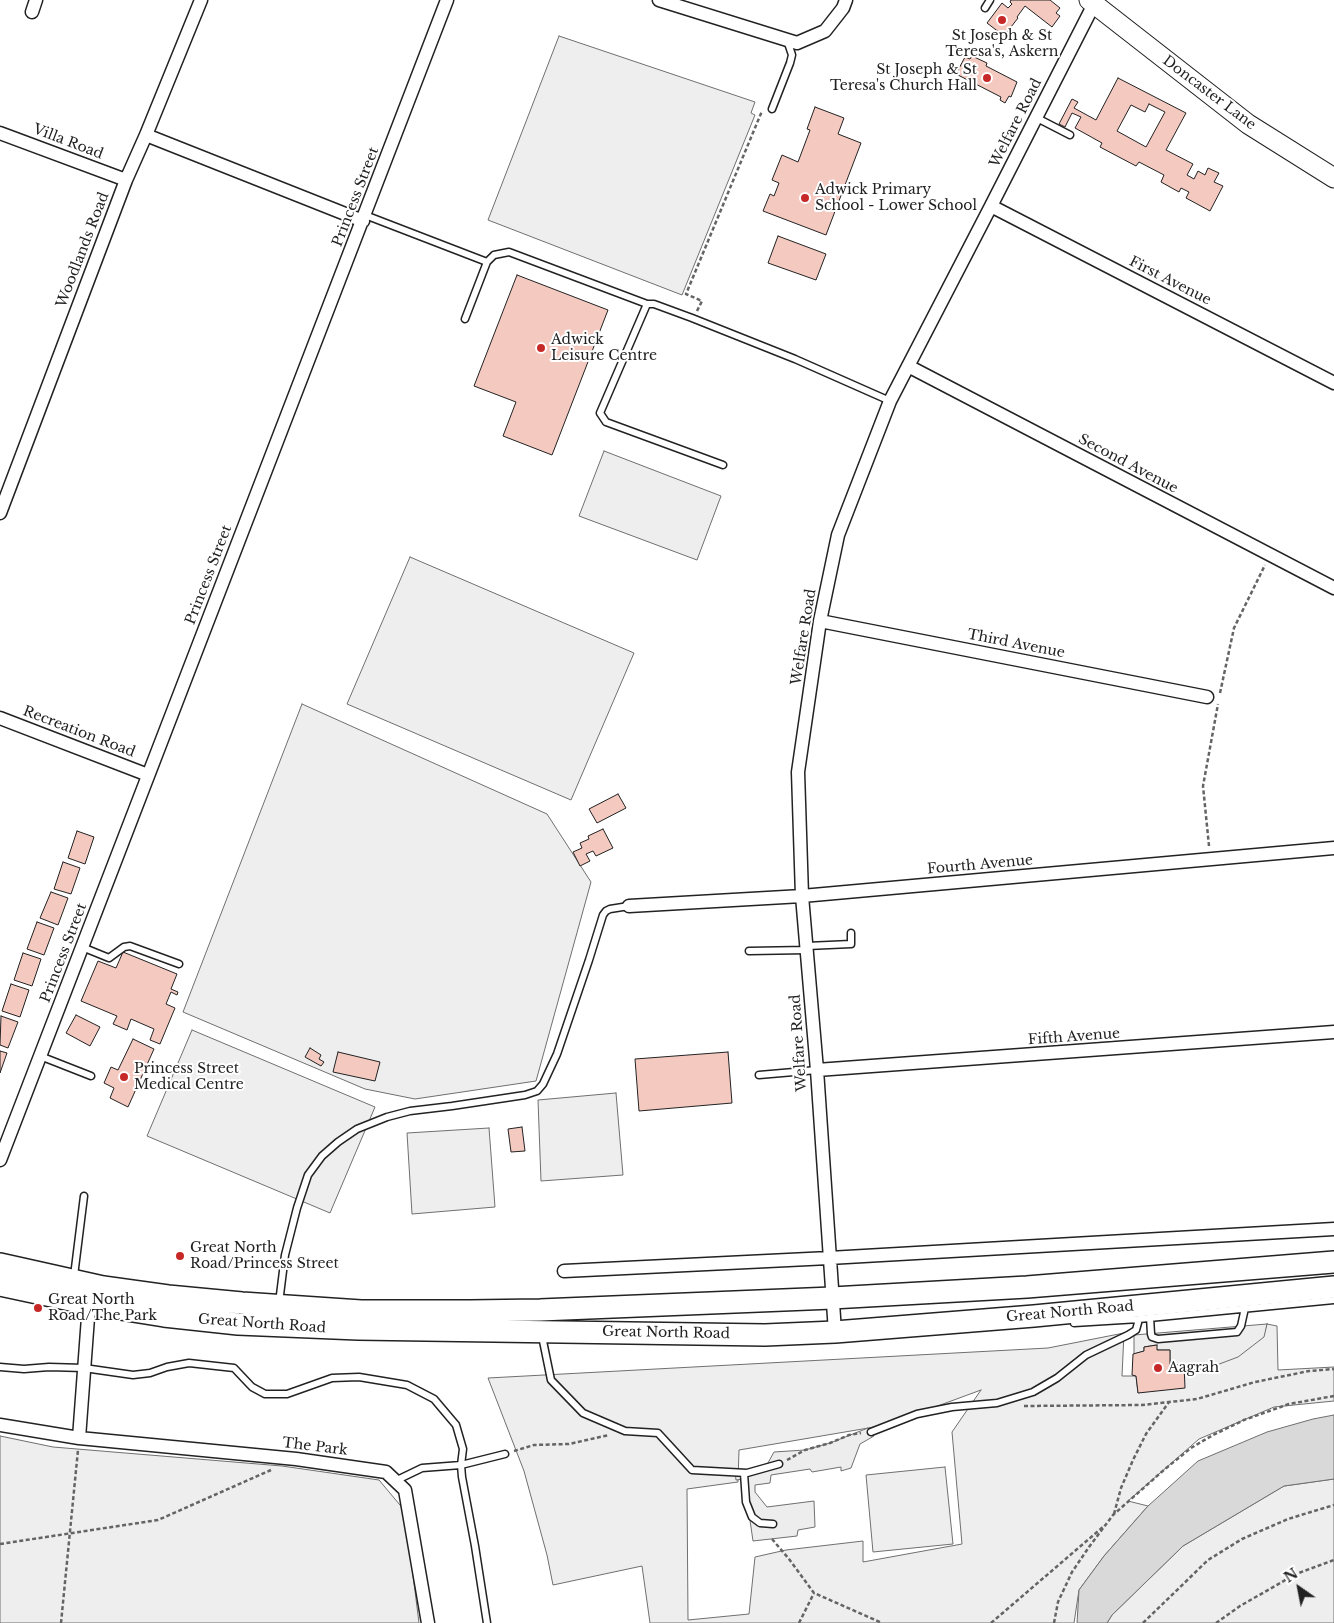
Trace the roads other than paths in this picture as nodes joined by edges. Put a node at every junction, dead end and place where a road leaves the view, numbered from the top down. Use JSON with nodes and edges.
{"nodes":[{"id":1,"x":201,"y":0,"type":"edge"},
{"id":2,"x":447,"y":0,"type":"edge"},
{"id":3,"x":659,"y":0,"type":"edge"},
{"id":4,"x":846,"y":0,"type":"edge"},
{"id":5,"x":990,"y":0,"type":"edge"},
{"id":6,"x":1091,"y":2,"type":"edge"},
{"id":7,"x":985,"y":8,"type":"dead end"},
{"id":8,"x":787,"y":40,"type":"junction"},
{"id":9,"x":772,"y":109,"type":"dead end"},
{"id":10,"x":1035,"y":117,"type":"junction"},
{"id":11,"x":0,"y":133,"type":"edge"},
{"id":12,"x":146,"y":135,"type":"junction"},
{"id":13,"x":1070,"y":135,"type":"dead end"},
{"id":14,"x":1334,"y":178,"type":"edge"},
{"id":15,"x":126,"y":180,"type":"junction"},
{"id":16,"x":992,"y":206,"type":"junction"},
{"id":17,"x":364,"y":218,"type":"junction"},
{"id":18,"x":487,"y":262,"type":"junction"},
{"id":19,"x":647,"y":304,"type":"junction"},
{"id":20,"x":464,"y":319,"type":"dead end"},
{"id":21,"x":908,"y":366,"type":"junction"},
{"id":22,"x":1334,"y":383,"type":"edge"},
{"id":23,"x":890,"y":401,"type":"junction"},
{"id":24,"x":723,"y":465,"type":"dead end"},
{"id":25,"x":0,"y":513,"type":"edge"},
{"id":26,"x":1334,"y":588,"type":"edge"},
{"id":27,"x":820,"y":621,"type":"junction"},
{"id":28,"x":1207,"y":696,"type":"dead end"},
{"id":29,"x":0,"y":718,"type":"edge"},
{"id":30,"x":148,"y":775,"type":"junction"},
{"id":31,"x":1334,"y":848,"type":"edge"},
{"id":32,"x":802,"y":896,"type":"junction"},
{"id":33,"x":629,"y":906,"type":"joint"},
{"id":34,"x":851,"y":932,"type":"dead end"},
{"id":35,"x":82,"y":947,"type":"junction"},
{"id":36,"x":807,"y":948,"type":"junction"},
{"id":37,"x":749,"y":951,"type":"dead end"},
{"id":38,"x":180,"y":964,"type":"dead end"},
{"id":39,"x":1334,"y":1032,"type":"edge"},
{"id":40,"x":40,"y":1056,"type":"junction"},
{"id":41,"x":817,"y":1070,"type":"junction"},
{"id":42,"x":760,"y":1075,"type":"dead end"},
{"id":43,"x":91,"y":1076,"type":"dead end"},
{"id":44,"x":0,"y":1158,"type":"edge"},
{"id":45,"x":84,"y":1196,"type":"dead end"},
{"id":46,"x":1334,"y":1229,"type":"edge"},
{"id":47,"x":829,"y":1258,"type":"junction"},
{"id":48,"x":1334,"y":1262,"type":"edge"},
{"id":49,"x":0,"y":1264,"type":"edge"},
{"id":50,"x":564,"y":1271,"type":"dead end"},
{"id":51,"x":73,"y":1280,"type":"junction"},
{"id":52,"x":0,"y":1285,"type":"edge"},
{"id":53,"x":1334,"y":1287,"type":"edge"},
{"id":54,"x":832,"y":1298,"type":"junction"},
{"id":55,"x":1334,"y":1300,"type":"edge"},
{"id":56,"x":89,"y":1304,"type":"junction"},
{"id":57,"x":279,"y":1306,"type":"junction"},
{"id":58,"x":1245,"y":1308,"type":"junction"},
{"id":59,"x":1150,"y":1317,"type":"junction"},
{"id":60,"x":1139,"y":1319,"type":"junction"},
{"id":61,"x":1062,"y":1323,"type":"dead end"},
{"id":62,"x":542,"y":1332,"type":"junction"},
{"id":63,"x":835,"y":1332,"type":"junction"},
{"id":64,"x":0,"y":1367,"type":"edge"},
{"id":65,"x":84,"y":1368,"type":"junction"},
{"id":66,"x":0,"y":1425,"type":"edge"},
{"id":67,"x":871,"y":1432,"type":"road end"},
{"id":68,"x":79,"y":1438,"type":"junction"},
{"id":69,"x":505,"y":1454,"type":"road end"},
{"id":70,"x":779,"y":1464,"type":"road end"},
{"id":71,"x":460,"y":1465,"type":"junction"},
{"id":72,"x":744,"y":1473,"type":"junction"},
{"id":73,"x":395,"y":1480,"type":"junction"},
{"id":74,"x":773,"y":1524,"type":"dead end"},
{"id":75,"x":428,"y":1623,"type":"edge"},
{"id":76,"x":487,"y":1623,"type":"edge"}],
"edges":[{"from":1,"to":12,"type":"street","name":"Woodlands Road"},
{"from":2,"to":17,"type":"street","name":"Princess Street"},
{"from":3,"to":8,"type":"street"},
{"from":4,"to":8,"type":"street"},
{"from":5,"to":7,"type":"lane"},
{"from":6,"to":10,"type":"street","name":"Welfare Road"},
{"from":6,"to":14,"type":"main road","name":"Doncaster Lane"},
{"from":8,"to":9,"type":"lane"},
{"from":10,"to":13,"type":"lane"},
{"from":10,"to":16,"type":"street","name":"Welfare Road"},
{"from":11,"to":15,"type":"street","name":"Villa Road"},
{"from":12,"to":15,"type":"street","name":"Woodlands Road"},
{"from":12,"to":17,"type":"street"},
{"from":15,"to":25,"type":"street","name":"Woodlands Road"},
{"from":16,"to":21,"type":"street","name":"Welfare Road"},
{"from":16,"to":22,"type":"street","name":"First Avenue"},
{"from":17,"to":18,"type":"lane"},
{"from":17,"to":30,"type":"street","name":"Princess Street"},
{"from":18,"to":19,"type":"lane"},
{"from":18,"to":20,"type":"lane"},
{"from":19,"to":23,"type":"lane"},
{"from":19,"to":24,"type":"lane"},
{"from":21,"to":23,"type":"street","name":"Welfare Road"},
{"from":21,"to":26,"type":"street","name":"Second Avenue"},
{"from":23,"to":27,"type":"street","name":"Welfare Road"},
{"from":27,"to":28,"type":"street","name":"Third Avenue"},
{"from":27,"to":32,"type":"street","name":"Welfare Road"},
{"from":29,"to":30,"type":"street","name":"Recreation Road"},
{"from":30,"to":35,"type":"street","name":"Princess Street"},
{"from":31,"to":32,"type":"street","name":"Fourth Avenue"},
{"from":32,"to":33,"type":"street","name":"Fourth Avenue"},
{"from":32,"to":36,"type":"street","name":"Welfare Road"},
{"from":33,"to":57,"type":"lane"},
{"from":34,"to":36,"type":"lane"},
{"from":35,"to":38,"type":"lane"},
{"from":35,"to":40,"type":"street","name":"Princess Street"},
{"from":36,"to":37,"type":"lane"},
{"from":36,"to":41,"type":"street","name":"Welfare Road"},
{"from":39,"to":41,"type":"street","name":"Fifth Avenue"},
{"from":40,"to":43,"type":"lane"},
{"from":40,"to":44,"type":"street","name":"Princess Street"},
{"from":41,"to":42,"type":"lane"},
{"from":41,"to":47,"type":"street","name":"Welfare Road"},
{"from":45,"to":51,"type":"lane"},
{"from":46,"to":47,"type":"street"},
{"from":47,"to":50,"type":"street"},
{"from":47,"to":54,"type":"street","name":"Welfare Road"},
{"from":48,"to":54,"type":"highway","name":"Great North Road"},
{"from":49,"to":51,"type":"highway","name":"Great North Road"},
{"from":51,"to":57,"type":"highway","name":"Great North Road"},
{"from":52,"to":56,"type":"highway","name":"Great North Road"},
{"from":53,"to":63,"type":"highway","name":"Great North Road"},
{"from":54,"to":57,"type":"highway","name":"Great North Road"},
{"from":54,"to":63,"type":"street","name":"Welfare Road"},
{"from":55,"to":58,"type":"lane"},
{"from":56,"to":62,"type":"highway","name":"Great North Road"},
{"from":56,"to":65,"type":"street"},
{"from":58,"to":59,"type":"lane"},
{"from":58,"to":59,"type":"lane"},
{"from":59,"to":60,"type":"lane"},
{"from":60,"to":61,"type":"lane"},
{"from":60,"to":67,"type":"lane"},
{"from":62,"to":63,"type":"highway","name":"Great North Road"},
{"from":62,"to":72,"type":"lane"},
{"from":64,"to":65,"type":"lane"},
{"from":65,"to":68,"type":"street"},
{"from":65,"to":71,"type":"lane"},
{"from":66,"to":68,"type":"street","name":"The Park"},
{"from":68,"to":73,"type":"street","name":"The Park"},
{"from":69,"to":71,"type":"lane"},
{"from":70,"to":72,"type":"lane"},
{"from":71,"to":73,"type":"lane"},
{"from":71,"to":76,"type":"lane"},
{"from":72,"to":74,"type":"lane"},
{"from":73,"to":75,"type":"street"}]}
